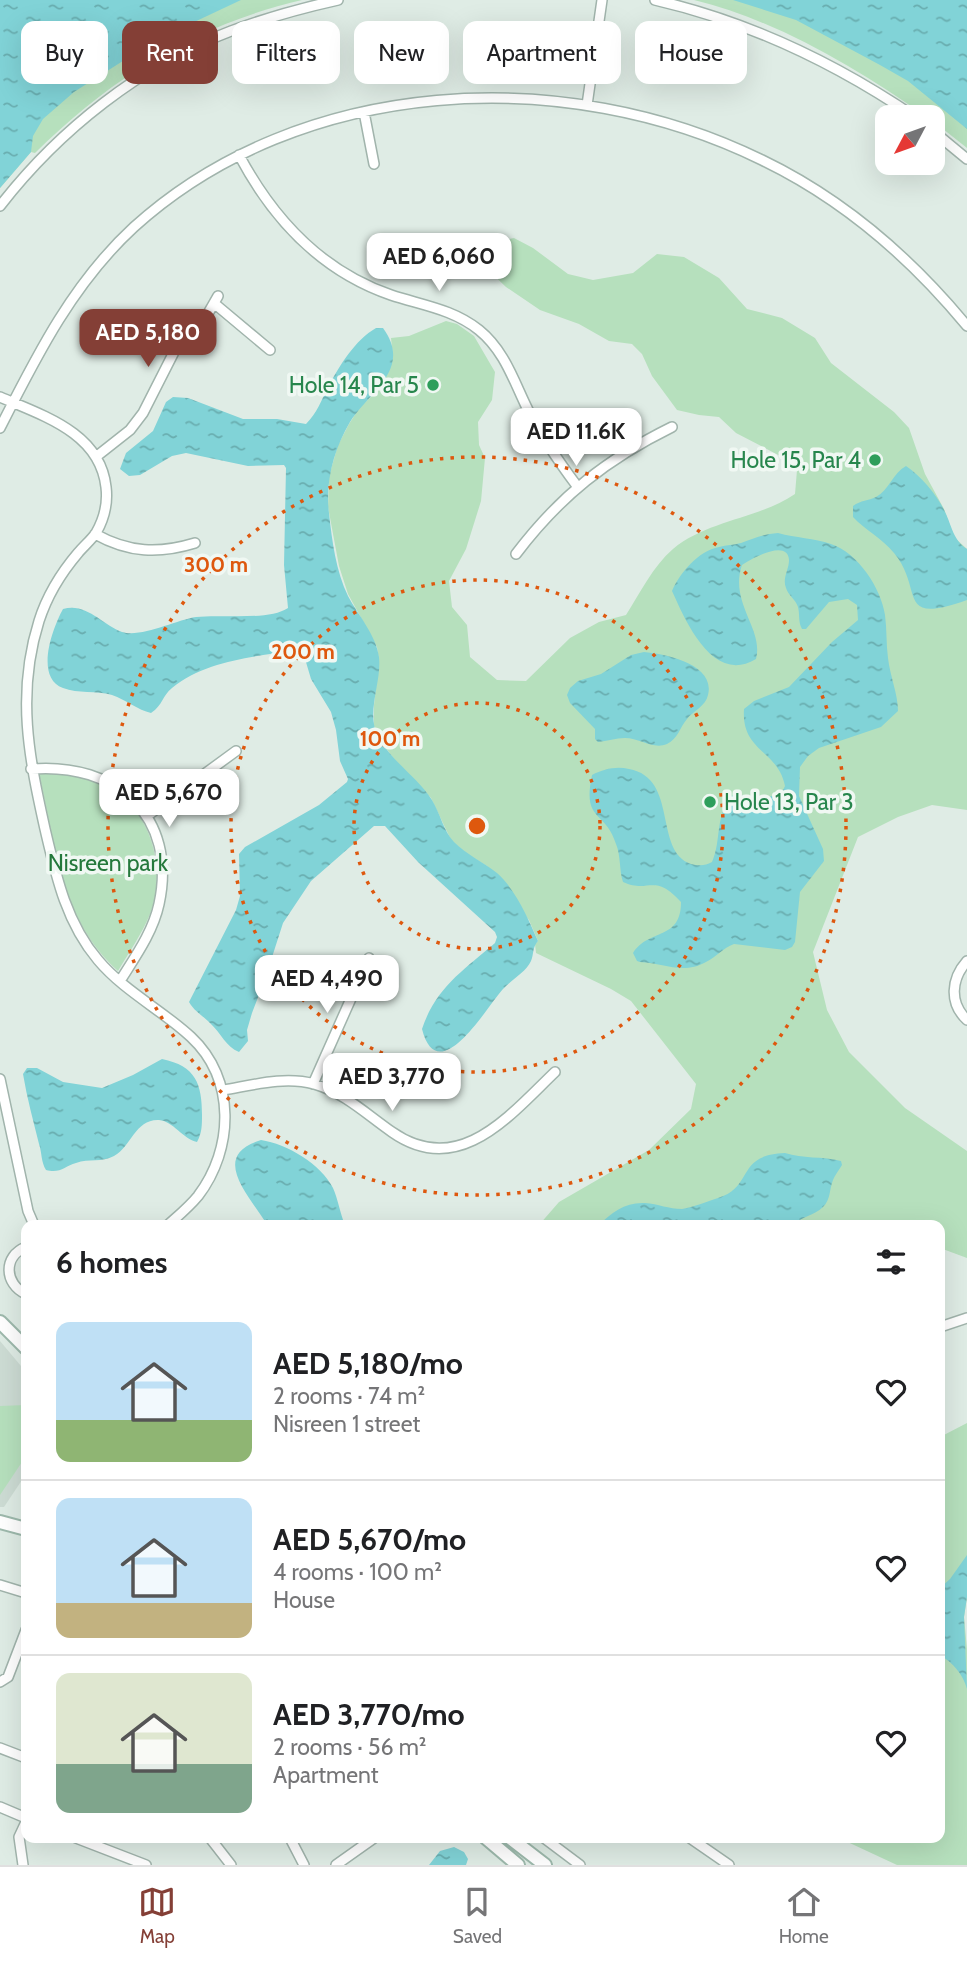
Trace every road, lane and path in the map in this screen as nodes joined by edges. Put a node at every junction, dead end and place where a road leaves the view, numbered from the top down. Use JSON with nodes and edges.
{"nodes":[{"id":1,"x":338,"y":0,"type":"edge"},
{"id":2,"x":602,"y":0,"type":"edge"},
{"id":3,"x":655,"y":0,"type":"edge"},
{"id":4,"x":587,"y":105,"type":"junction"},
{"id":5,"x":896,"y":105,"type":"edge"},
{"id":6,"x":364,"y":112,"type":"junction"},
{"id":7,"x":945,"y":141,"type":"edge"},
{"id":8,"x":239,"y":155,"type":"junction"},
{"id":9,"x":967,"y":159,"type":"edge"},
{"id":10,"x":374,"y":164,"type":"dead end"},
{"id":11,"x":0,"y":206,"type":"edge"},
{"id":12,"x":967,"y":327,"type":"edge"},
{"id":13,"x":270,"y":350,"type":"dead end"},
{"id":14,"x":0,"y":397,"type":"edge"},
{"id":15,"x":13,"y":403,"type":"junction"},
{"id":16,"x":672,"y":427,"type":"dead end"},
{"id":17,"x":0,"y":428,"type":"edge"},
{"id":18,"x":97,"y":456,"type":"junction"},
{"id":19,"x":578,"y":486,"type":"junction"},
{"id":20,"x":95,"y":534,"type":"junction"},
{"id":21,"x":195,"y":543,"type":"dead end"},
{"id":22,"x":516,"y":554,"type":"dead end"},
{"id":23,"x":236,"y":751,"type":"dead end"},
{"id":24,"x":31,"y":769,"type":"junction"},
{"id":25,"x":147,"y":816,"type":"junction"},
{"id":26,"x":369,"y":958,"type":"dead end"},
{"id":27,"x":967,"y":961,"type":"edge"},
{"id":28,"x":120,"y":981,"type":"junction"},
{"id":29,"x":967,"y":1020,"type":"edge"},
{"id":30,"x":555,"y":1072,"type":"dead end"},
{"id":31,"x":0,"y":1079,"type":"edge"},
{"id":32,"x":313,"y":1084,"type":"junction"},
{"id":33,"x":223,"y":1090,"type":"junction"},
{"id":34,"x":28,"y":1211,"type":"junction"},
{"id":35,"x":28,"y":1220,"type":"edge"},
{"id":36,"x":32,"y":1220,"type":"edge"},
{"id":37,"x":172,"y":1220,"type":"edge"},
{"id":38,"x":21,"y":1249,"type":"edge"},
{"id":39,"x":0,"y":1282,"type":"edge"},
{"id":40,"x":17,"y":1289,"type":"junction"},
{"id":41,"x":21,"y":1291,"type":"edge"},
{"id":42,"x":967,"y":1318,"type":"edge"},
{"id":43,"x":0,"y":1322,"type":"edge"},
{"id":44,"x":945,"y":1325,"type":"edge"},
{"id":45,"x":21,"y":1343,"type":"edge"},
{"id":46,"x":0,"y":1521,"type":"edge"},
{"id":47,"x":21,"y":1528,"type":"edge"},
{"id":48,"x":0,"y":1586,"type":"edge"},
{"id":49,"x":21,"y":1592,"type":"edge"},
{"id":50,"x":21,"y":1643,"type":"edge"},
{"id":51,"x":0,"y":1682,"type":"edge"},
{"id":52,"x":0,"y":1748,"type":"edge"},
{"id":53,"x":21,"y":1756,"type":"edge"},
{"id":54,"x":0,"y":1807,"type":"edge"},
{"id":55,"x":21,"y":1818,"type":"edge"},
{"id":56,"x":21,"y":1832,"type":"edge"},
{"id":57,"x":89,"y":1843,"type":"edge"},
{"id":58,"x":215,"y":1843,"type":"edge"},
{"id":59,"x":293,"y":1843,"type":"edge"},
{"id":60,"x":367,"y":1843,"type":"edge"},
{"id":61,"x":492,"y":1843,"type":"edge"},
{"id":62,"x":516,"y":1843,"type":"edge"},
{"id":63,"x":551,"y":1843,"type":"edge"},
{"id":64,"x":697,"y":1843,"type":"edge"},
{"id":65,"x":23,"y":1865,"type":"edge"},
{"id":66,"x":146,"y":1865,"type":"edge"},
{"id":67,"x":231,"y":1865,"type":"edge"},
{"id":68,"x":304,"y":1865,"type":"edge"},
{"id":69,"x":337,"y":1865,"type":"edge"},
{"id":70,"x":518,"y":1865,"type":"edge"},
{"id":71,"x":545,"y":1865,"type":"edge"},
{"id":72,"x":580,"y":1865,"type":"edge"},
{"id":73,"x":729,"y":1865,"type":"edge"}],
"edges":[{"from":1,"to":11,"type":"street"},
{"from":2,"to":4,"type":"street"},
{"from":3,"to":5,"type":"street"},
{"from":4,"to":6,"type":"street"},
{"from":4,"to":12,"type":"street"},
{"from":6,"to":8,"type":"street"},
{"from":6,"to":10,"type":"street"},
{"from":7,"to":9,"type":"street"},
{"from":8,"to":15,"type":"street"},
{"from":8,"to":19,"type":"street"},
{"from":13,"to":18,"type":"street"},
{"from":14,"to":15,"type":"street"},
{"from":15,"to":17,"type":"street"},
{"from":15,"to":18,"type":"street"},
{"from":16,"to":19,"type":"street"},
{"from":18,"to":20,"type":"street"},
{"from":19,"to":22,"type":"street"},
{"from":20,"to":21,"type":"street"},
{"from":20,"to":24,"type":"street"},
{"from":23,"to":25,"type":"street"},
{"from":24,"to":25,"type":"street"},
{"from":24,"to":28,"type":"street"},
{"from":25,"to":28,"type":"street"},
{"from":26,"to":32,"type":"street"},
{"from":27,"to":29,"type":"street"},
{"from":28,"to":33,"type":"street"},
{"from":30,"to":32,"type":"street"},
{"from":31,"to":34,"type":"street"},
{"from":32,"to":33,"type":"street"},
{"from":33,"to":37,"type":"street"},
{"from":34,"to":35,"type":"street"},
{"from":34,"to":36,"type":"street"},
{"from":38,"to":40,"type":"street"},
{"from":39,"to":40,"type":"street"},
{"from":40,"to":41,"type":"street"},
{"from":42,"to":44,"type":"street"},
{"from":43,"to":45,"type":"main road"},
{"from":46,"to":47,"type":"main road"},
{"from":48,"to":49,"type":"street"},
{"from":50,"to":51,"type":"street"},
{"from":52,"to":53,"type":"street"},
{"from":54,"to":55,"type":"street"},
{"from":56,"to":65,"type":"street"},
{"from":57,"to":66,"type":"street"},
{"from":58,"to":67,"type":"street"},
{"from":59,"to":68,"type":"street"},
{"from":60,"to":69,"type":"street"},
{"from":61,"to":70,"type":"main road"},
{"from":62,"to":71,"type":"main road"},
{"from":63,"to":72,"type":"street"},
{"from":64,"to":73,"type":"street"}]}
